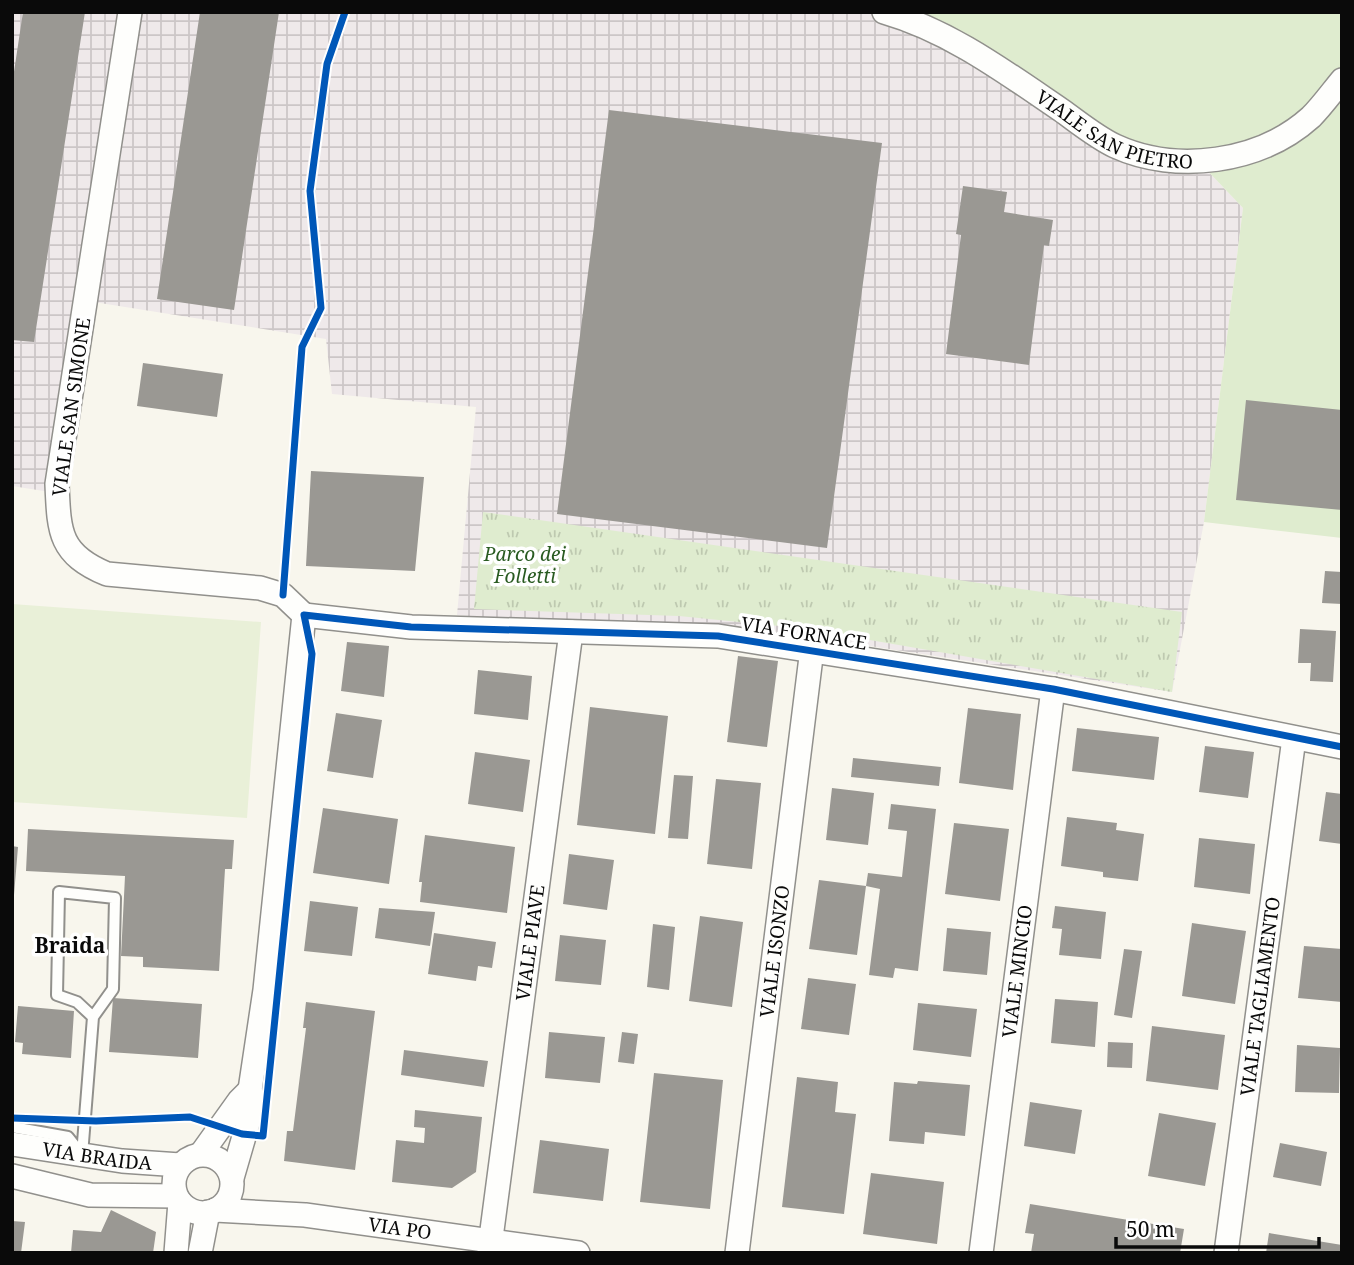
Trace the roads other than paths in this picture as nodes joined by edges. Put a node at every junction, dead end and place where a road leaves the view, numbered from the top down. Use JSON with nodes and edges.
{"nodes":[{"id":1,"x":130,"y":12,"type":"edge"},
{"id":2,"x":884,"y":12,"type":"edge"},
{"id":3,"x":1342,"y":80,"type":"edge"},
{"id":4,"x":304,"y":615,"type":"junction"},
{"id":5,"x":571,"y":632,"type":"junction"},
{"id":6,"x":812,"y":649,"type":"junction"},
{"id":7,"x":1053,"y":689,"type":"junction"},
{"id":8,"x":1294,"y":738,"type":"junction"},
{"id":9,"x":1342,"y":747,"type":"edge"},
{"id":10,"x":93,"y":1017,"type":"junction"},
{"id":11,"x":250,"y":1090,"type":"junction"},
{"id":12,"x":12,"y":1128,"type":"edge"},
{"id":13,"x":12,"y":1144,"type":"edge"},
{"id":14,"x":201,"y":1154,"type":"junction"},
{"id":15,"x":82,"y":1155,"type":"junction"},
{"id":16,"x":180,"y":1165,"type":"junction"},
{"id":17,"x":12,"y":1176,"type":"edge"},
{"id":18,"x":232,"y":1184,"type":"junction"},
{"id":19,"x":178,"y":1199,"type":"junction"},
{"id":20,"x":212,"y":1211,"type":"junction"},
{"id":21,"x":305,"y":1215,"type":"junction"},
{"id":22,"x":490,"y":1247,"type":"edge"},
{"id":23,"x":176,"y":1253,"type":"edge"},
{"id":24,"x":200,"y":1253,"type":"edge"},
{"id":25,"x":578,"y":1253,"type":"edge"},
{"id":26,"x":737,"y":1253,"type":"edge"},
{"id":27,"x":981,"y":1253,"type":"edge"},
{"id":28,"x":1226,"y":1253,"type":"edge"}],
"edges":[{"from":1,"to":4,"type":"street","name":"VIALE SAN SIMONE"},
{"from":2,"to":3,"type":"street","name":"VIALE SAN PIETRO"},
{"from":4,"to":5,"type":"street","name":"VIA FORNACE"},
{"from":4,"to":11,"type":"street"},
{"from":5,"to":6,"type":"street","name":"VIA FORNACE"},
{"from":5,"to":22,"type":"street","name":"VIALE PIAVE"},
{"from":6,"to":7,"type":"street","name":"VIA FORNACE"},
{"from":6,"to":26,"type":"street","name":"VIALE ISONZO"},
{"from":7,"to":8,"type":"street","name":"VIA FORNACE"},
{"from":7,"to":27,"type":"street","name":"VIALE MINCIO"},
{"from":8,"to":9,"type":"street"},
{"from":8,"to":28,"type":"street","name":"VIALE TAGLIAMENTO"},
{"from":10,"to":10,"type":"lane"},
{"from":10,"to":15,"type":"lane"},
{"from":11,"to":14,"type":"street"},
{"from":11,"to":18,"type":"street"},
{"from":12,"to":15,"type":"lane"},
{"from":13,"to":15,"type":"street","name":"VIA BRAIDA"},
{"from":14,"to":16,"type":"street","name":"VIA BRAIDA"},
{"from":14,"to":18,"type":"street"},
{"from":15,"to":16,"type":"street","name":"VIA BRAIDA"},
{"from":16,"to":19,"type":"street","name":"VIA BRAIDA"},
{"from":17,"to":19,"type":"street","name":"VIA BRAIDA"},
{"from":18,"to":20,"type":"street"},
{"from":18,"to":21,"type":"street","name":"VIA PO"},
{"from":19,"to":20,"type":"street","name":"VIA BRAIDA"},
{"from":19,"to":23,"type":"street","name":"VIA BRAIDA"},
{"from":20,"to":21,"type":"street","name":"VIA PO"},
{"from":20,"to":24,"type":"street"},
{"from":21,"to":22,"type":"street","name":"VIA PO"},
{"from":22,"to":25,"type":"street","name":"VIA PO"}]}
